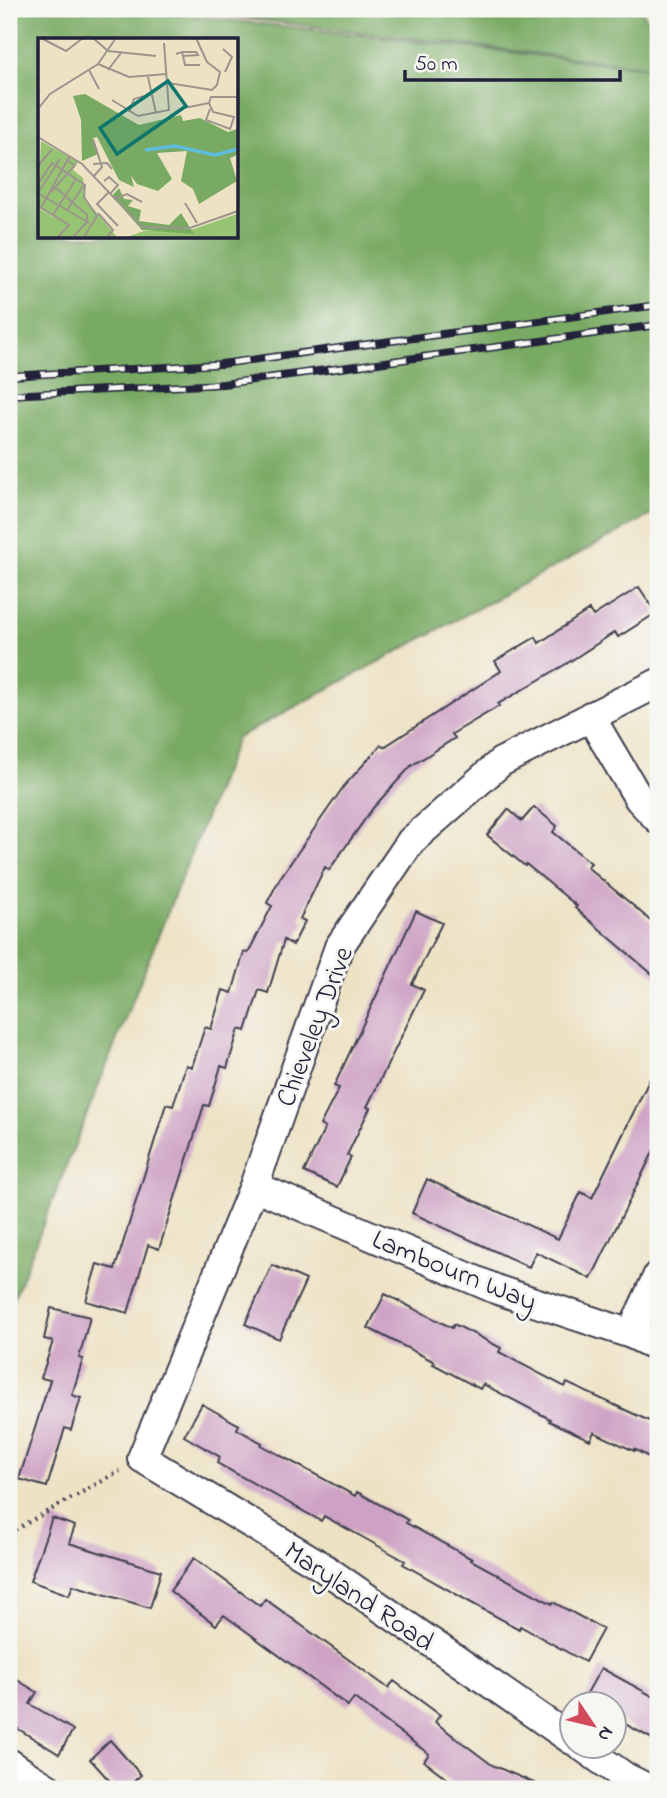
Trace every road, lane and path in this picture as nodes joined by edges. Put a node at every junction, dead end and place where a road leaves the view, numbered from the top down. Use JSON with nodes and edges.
{"nodes":[{"id":1,"x":658,"y":683,"type":"edge"},
{"id":2,"x":590,"y":716,"type":"junction"},
{"id":3,"x":658,"y":819,"type":"edge"},
{"id":4,"x":254,"y":1185,"type":"junction"},
{"id":5,"x":658,"y":1275,"type":"edge"},
{"id":6,"x":631,"y":1334,"type":"junction"},
{"id":7,"x":658,"y":1347,"type":"edge"},
{"id":8,"x":142,"y":1458,"type":"junction"},
{"id":9,"x":9,"y":1533,"type":"edge"},
{"id":10,"x":558,"y":1730,"type":"edge"},
{"id":11,"x":598,"y":1759,"type":"edge"},
{"id":12,"x":631,"y":1785,"type":"edge"}],
"edges":[{"from":1,"to":2,"type":"street","name":"Chieveley Drive"},
{"from":2,"to":3,"type":"street"},
{"from":2,"to":4,"type":"street","name":"Chieveley Drive"},
{"from":4,"to":6,"type":"street","name":"Lambourn Way"},
{"from":4,"to":8,"type":"street","name":"Chieveley Drive"},
{"from":5,"to":6,"type":"street"},
{"from":6,"to":7,"type":"street","name":"Lambourn Way"},
{"from":8,"to":9,"type":"path"},
{"from":8,"to":10,"type":"street","name":"Maryland Road"},
{"from":11,"to":12,"type":"street"}]}
